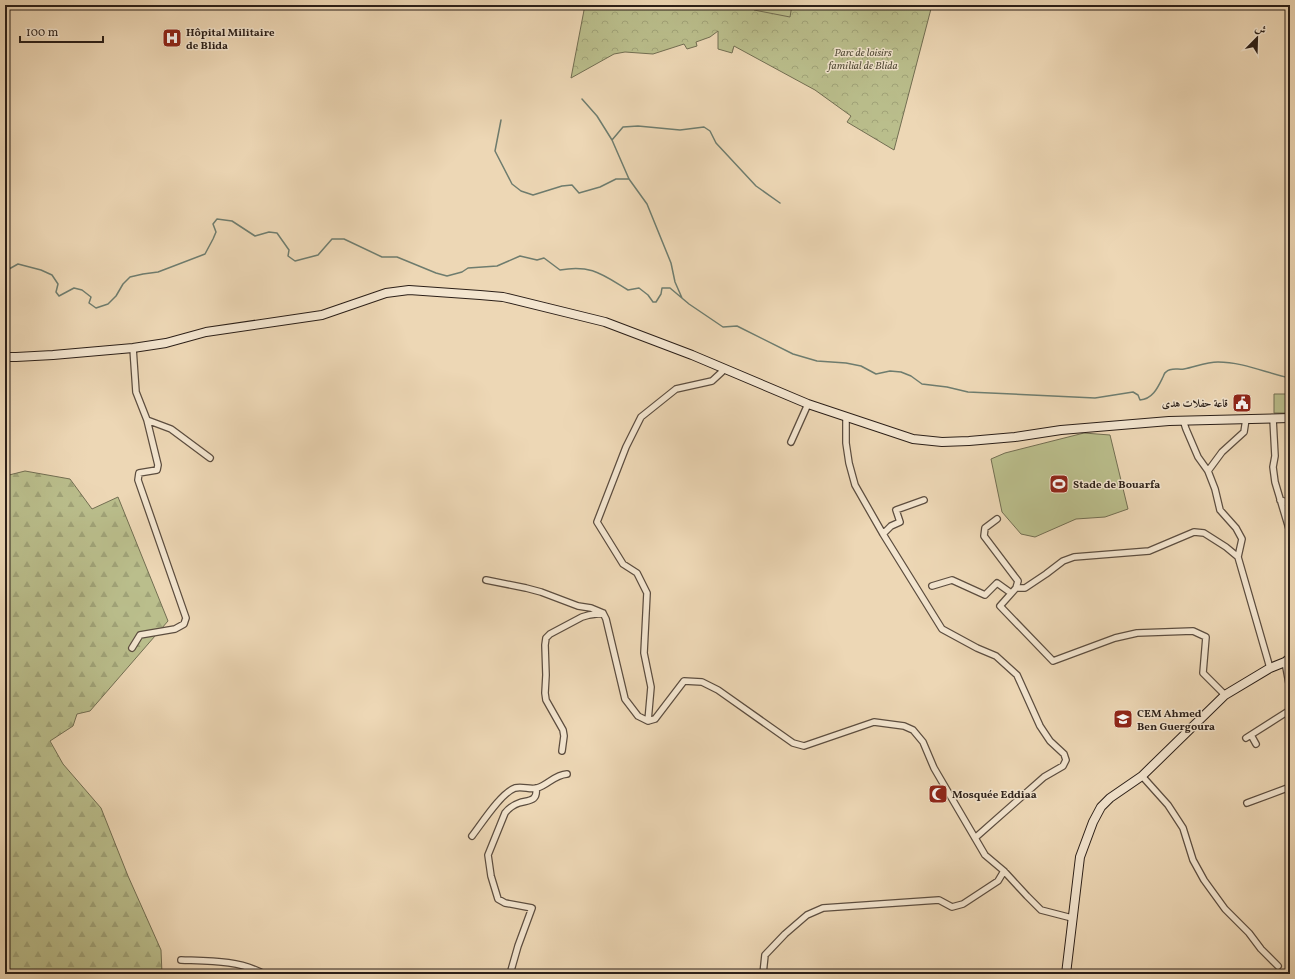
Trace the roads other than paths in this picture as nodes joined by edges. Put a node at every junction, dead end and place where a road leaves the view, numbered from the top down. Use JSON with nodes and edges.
{"nodes":[{"id":1,"x":133,"y":348,"type":"junction"},
{"id":2,"x":5,"y":357,"type":"edge"},
{"id":3,"x":725,"y":369,"type":"junction"},
{"id":4,"x":808,"y":404,"type":"junction"},
{"id":5,"x":846,"y":417,"type":"junction"},
{"id":6,"x":1290,"y":418,"type":"edge"},
{"id":7,"x":1246,"y":419,"type":"junction"},
{"id":8,"x":1272,"y":419,"type":"junction"},
{"id":9,"x":147,"y":420,"type":"junction"},
{"id":10,"x":1183,"y":420,"type":"junction"},
{"id":11,"x":791,"y":442,"type":"dead end"},
{"id":12,"x":210,"y":458,"type":"dead end"},
{"id":13,"x":1208,"y":471,"type":"junction"},
{"id":14,"x":924,"y":500,"type":"dead end"},
{"id":15,"x":1280,"y":500,"type":"junction"},
{"id":16,"x":1290,"y":503,"type":"edge"},
{"id":17,"x":997,"y":519,"type":"dead end"},
{"id":18,"x":1290,"y":532,"type":"edge"},
{"id":19,"x":883,"y":534,"type":"junction"},
{"id":20,"x":1238,"y":557,"type":"junction"},
{"id":21,"x":486,"y":580,"type":"dead end"},
{"id":22,"x":932,"y":586,"type":"dead end"},
{"id":23,"x":1016,"y":588,"type":"junction"},
{"id":24,"x":1011,"y":593,"type":"junction"},
{"id":25,"x":603,"y":613,"type":"junction"},
{"id":26,"x":132,"y":648,"type":"dead end"},
{"id":27,"x":1288,"y":662,"type":"edge"},
{"id":28,"x":1270,"y":668,"type":"junction"},
{"id":29,"x":1290,"y":689,"type":"edge"},
{"id":30,"x":1224,"y":695,"type":"junction"},
{"id":31,"x":1290,"y":710,"type":"edge"},
{"id":32,"x":648,"y":720,"type":"junction"},
{"id":33,"x":1251,"y":735,"type":"junction"},
{"id":34,"x":1246,"y":738,"type":"dead end"},
{"id":35,"x":1256,"y":744,"type":"dead end"},
{"id":36,"x":562,"y":751,"type":"dead end"},
{"id":37,"x":567,"y":774,"type":"dead end"},
{"id":38,"x":1142,"y":776,"type":"junction"},
{"id":39,"x":1290,"y":787,"type":"edge"},
{"id":40,"x":536,"y":788,"type":"junction"},
{"id":41,"x":1247,"y":803,"type":"dead end"},
{"id":42,"x":472,"y":836,"type":"dead end"},
{"id":43,"x":975,"y":838,"type":"junction"},
{"id":44,"x":1004,"y":871,"type":"junction"},
{"id":45,"x":1072,"y":918,"type":"junction"},
{"id":46,"x":180,"y":960,"type":"dead end"},
{"id":47,"x":1278,"y":966,"type":"dead end"},
{"id":48,"x":264,"y":974,"type":"edge"},
{"id":49,"x":510,"y":974,"type":"edge"},
{"id":50,"x":763,"y":974,"type":"edge"},
{"id":51,"x":1066,"y":974,"type":"edge"}],
"edges":[{"from":1,"to":2,"type":"street"},
{"from":1,"to":3,"type":"street"},
{"from":1,"to":9,"type":"street"},
{"from":3,"to":4,"type":"street"},
{"from":3,"to":32,"type":"street"},
{"from":4,"to":5,"type":"street"},
{"from":4,"to":11,"type":"street"},
{"from":5,"to":10,"type":"street"},
{"from":5,"to":19,"type":"street"},
{"from":6,"to":8,"type":"street"},
{"from":7,"to":8,"type":"street"},
{"from":7,"to":10,"type":"street"},
{"from":7,"to":13,"type":"street"},
{"from":8,"to":15,"type":"street"},
{"from":9,"to":12,"type":"street"},
{"from":9,"to":26,"type":"street"},
{"from":10,"to":13,"type":"street"},
{"from":13,"to":20,"type":"street"},
{"from":14,"to":19,"type":"street"},
{"from":15,"to":16,"type":"street"},
{"from":15,"to":18,"type":"street"},
{"from":17,"to":23,"type":"street"},
{"from":19,"to":43,"type":"street"},
{"from":20,"to":23,"type":"street"},
{"from":20,"to":28,"type":"street"},
{"from":21,"to":25,"type":"street"},
{"from":22,"to":24,"type":"street"},
{"from":23,"to":24,"type":"street"},
{"from":24,"to":30,"type":"street"},
{"from":25,"to":32,"type":"street"},
{"from":25,"to":36,"type":"street"},
{"from":27,"to":28,"type":"street"},
{"from":27,"to":29,"type":"street"},
{"from":28,"to":30,"type":"street"},
{"from":30,"to":38,"type":"street"},
{"from":31,"to":33,"type":"street"},
{"from":32,"to":43,"type":"street"},
{"from":33,"to":34,"type":"street"},
{"from":33,"to":35,"type":"street"},
{"from":37,"to":40,"type":"street"},
{"from":38,"to":45,"type":"street"},
{"from":38,"to":47,"type":"street"},
{"from":39,"to":41,"type":"street"},
{"from":40,"to":42,"type":"street"},
{"from":40,"to":49,"type":"street"},
{"from":43,"to":44,"type":"street"},
{"from":44,"to":45,"type":"street"},
{"from":44,"to":50,"type":"street"},
{"from":45,"to":51,"type":"street"},
{"from":46,"to":48,"type":"street"}]}
